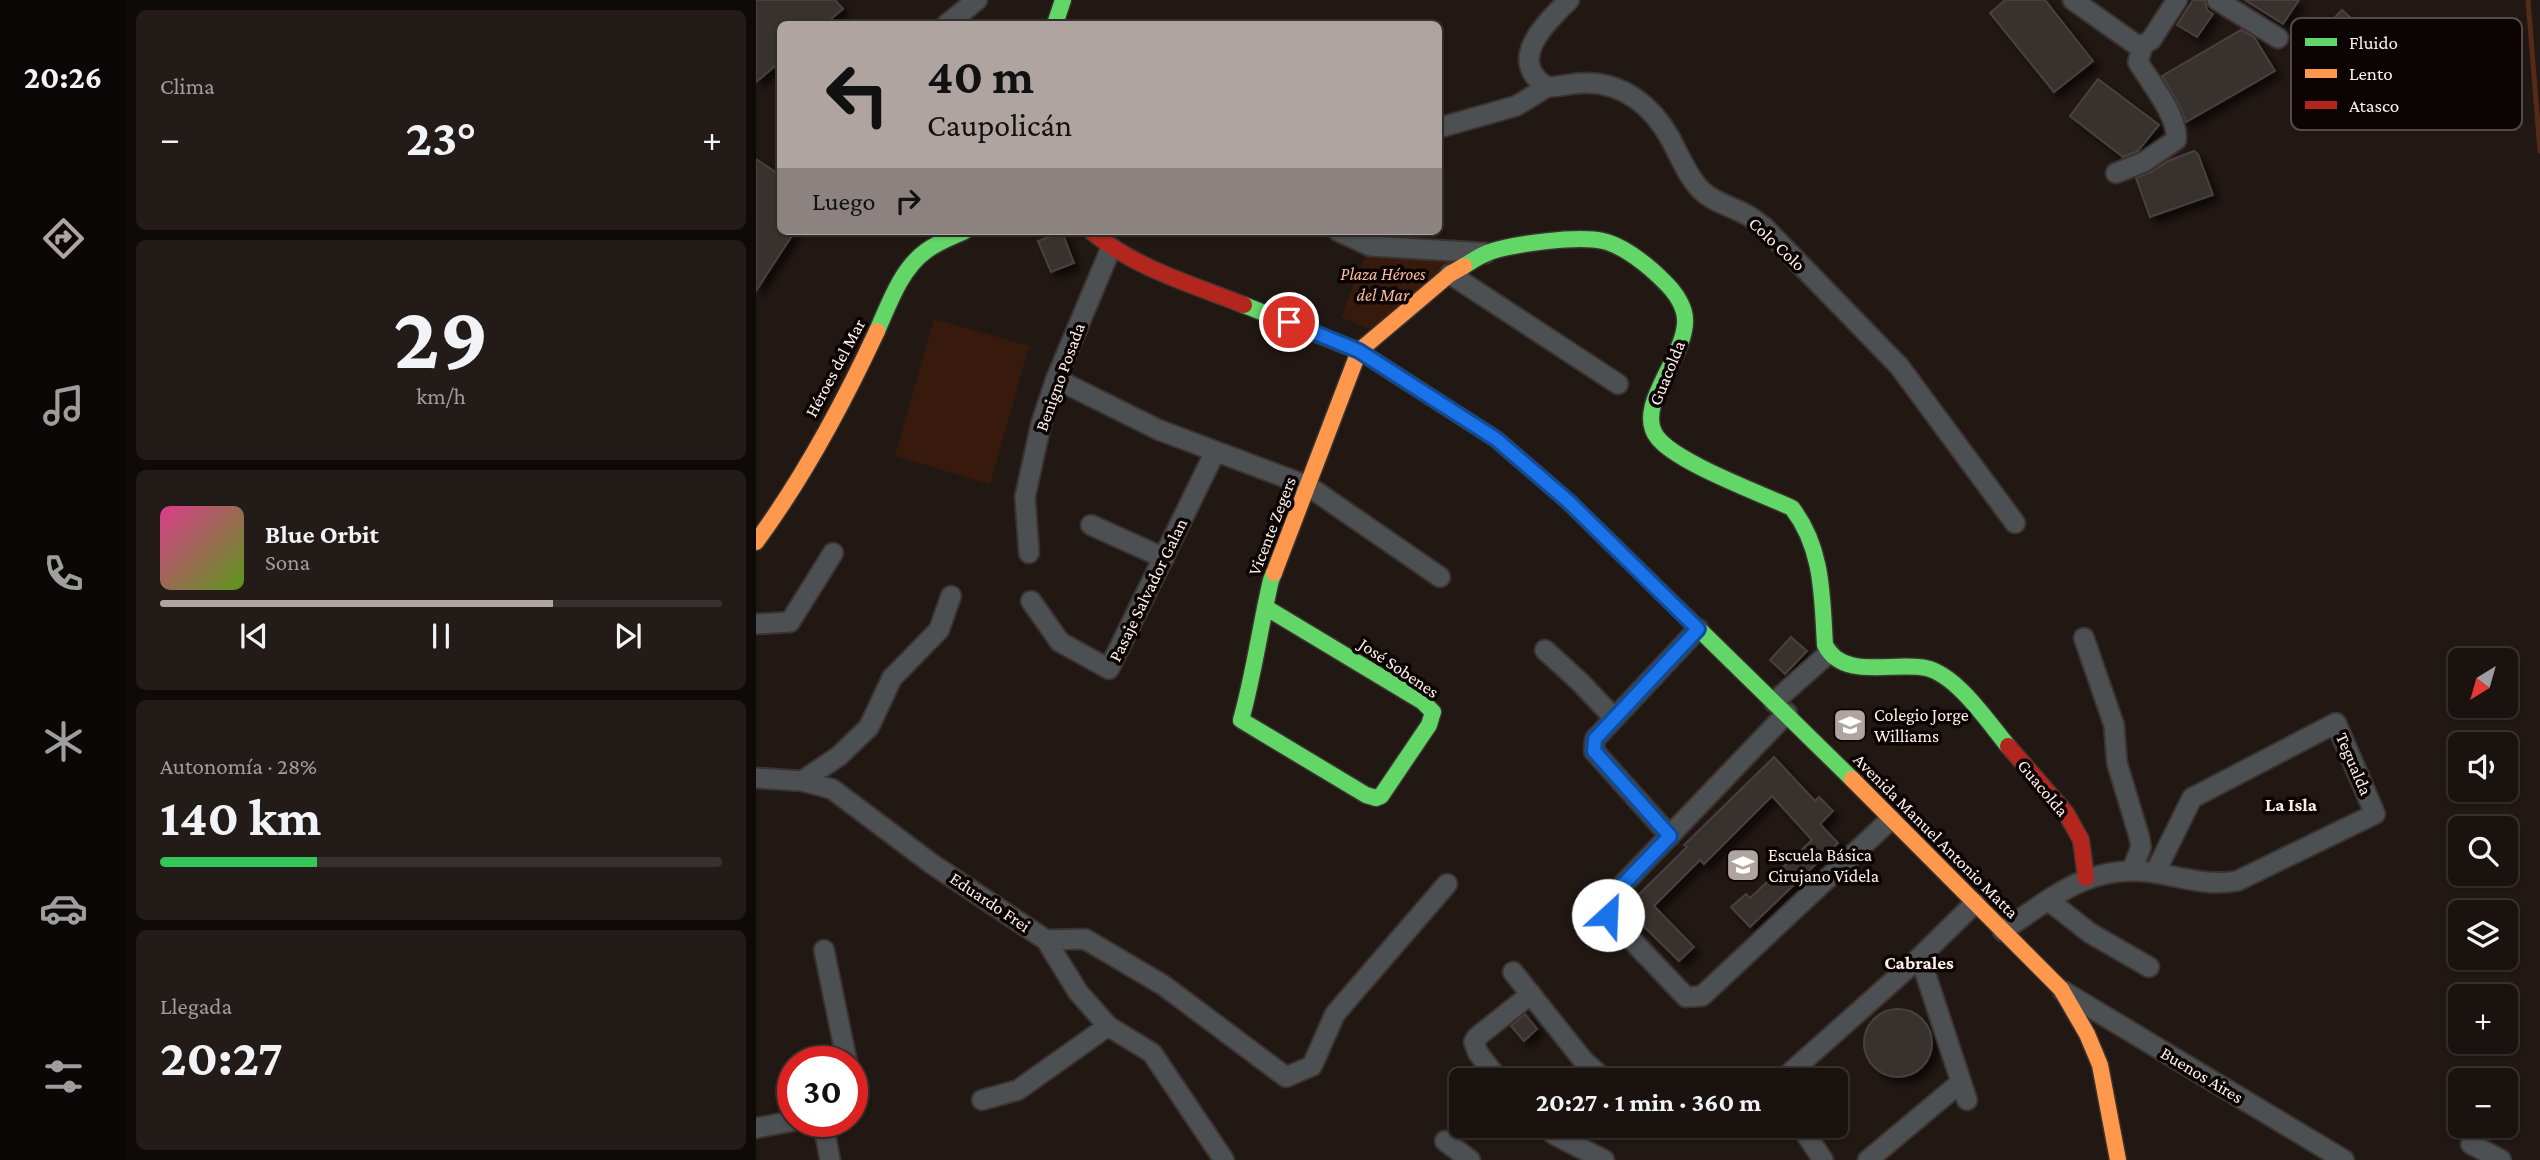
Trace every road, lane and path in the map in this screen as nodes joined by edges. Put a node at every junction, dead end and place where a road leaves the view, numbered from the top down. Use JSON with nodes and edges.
{"nodes":[{"id":1,"x":976,"y":0,"type":"edge"},
{"id":2,"x":1063,"y":0,"type":"edge"},
{"id":3,"x":1569,"y":0,"type":"edge"},
{"id":4,"x":2073,"y":0,"type":"edge"},
{"id":5,"x":2177,"y":0,"type":"edge"},
{"id":6,"x":2217,"y":0,"type":"edge"},
{"id":7,"x":951,"y":21,"type":"edge"},
{"id":8,"x":1056,"y":21,"type":"edge"},
{"id":9,"x":2278,"y":38,"type":"dead end"},
{"id":10,"x":2143,"y":46,"type":"junction"},
{"id":11,"x":1547,"y":88,"type":"junction"},
{"id":12,"x":1442,"y":127,"type":"edge"},
{"id":13,"x":2116,"y":173,"type":"dead end"},
{"id":14,"x":957,"y":235,"type":"edge"},
{"id":15,"x":1096,"y":235,"type":"edge"},
{"id":16,"x":1347,"y":235,"type":"edge"},
{"id":17,"x":1111,"y":248,"type":"junction"},
{"id":18,"x":1487,"y":253,"type":"junction"},
{"id":19,"x":1450,"y":274,"type":"junction"},
{"id":20,"x":1359,"y":351,"type":"junction"},
{"id":21,"x":1056,"y":379,"type":"junction"},
{"id":22,"x":1618,"y":384,"type":"dead end"},
{"id":23,"x":1214,"y":452,"type":"junction"},
{"id":24,"x":1308,"y":486,"type":"junction"},
{"id":25,"x":2015,"y":523,"type":"dead end"},
{"id":26,"x":1091,"y":525,"type":"dead end"},
{"id":27,"x":756,"y":542,"type":"edge"},
{"id":28,"x":832,"y":553,"type":"dead end"},
{"id":29,"x":1029,"y":553,"type":"dead end"},
{"id":30,"x":1164,"y":558,"type":"junction"},
{"id":31,"x":1440,"y":577,"type":"dead end"},
{"id":32,"x":951,"y":596,"type":"dead end"},
{"id":33,"x":1031,"y":601,"type":"dead end"},
{"id":34,"x":1265,"y":607,"type":"junction"},
{"id":35,"x":756,"y":624,"type":"edge"},
{"id":36,"x":1698,"y":629,"type":"junction"},
{"id":37,"x":2084,"y":638,"type":"dead end"},
{"id":38,"x":1545,"y":650,"type":"dead end"},
{"id":39,"x":1829,"y":653,"type":"junction"},
{"id":40,"x":1780,"y":708,"type":"junction"},
{"id":41,"x":1614,"y":718,"type":"junction"},
{"id":42,"x":1241,"y":720,"type":"joint"},
{"id":43,"x":756,"y":778,"type":"edge"},
{"id":44,"x":802,"y":781,"type":"junction"},
{"id":45,"x":1891,"y":819,"type":"junction"},
{"id":46,"x":1670,"y":836,"type":"junction"},
{"id":47,"x":2132,"y":870,"type":"junction"},
{"id":48,"x":2155,"y":873,"type":"junction"},
{"id":49,"x":2086,"y":878,"type":"junction"},
{"id":50,"x":1447,"y":884,"type":"dead end"},
{"id":51,"x":2048,"y":900,"type":"junction"},
{"id":52,"x":1975,"y":904,"type":"junction"},
{"id":53,"x":2003,"y":931,"type":"junction"},
{"id":54,"x":1046,"y":940,"type":"junction"},
{"id":55,"x":824,"y":950,"type":"dead end"},
{"id":56,"x":1920,"y":957,"type":"junction"},
{"id":57,"x":2149,"y":967,"type":"dead end"},
{"id":58,"x":1513,"y":972,"type":"dead end"},
{"id":59,"x":2061,"y":989,"type":"junction"},
{"id":60,"x":1531,"y":994,"type":"junction"},
{"id":61,"x":1108,"y":1026,"type":"junction"},
{"id":62,"x":844,"y":1046,"type":"edge"},
{"id":63,"x":1489,"y":1068,"type":"edge"},
{"id":64,"x":1592,"y":1068,"type":"edge"},
{"id":65,"x":1795,"y":1068,"type":"edge"},
{"id":66,"x":982,"y":1100,"type":"dead end"},
{"id":67,"x":777,"y":1124,"type":"edge"},
{"id":68,"x":756,"y":1128,"type":"edge"},
{"id":69,"x":826,"y":1137,"type":"edge"},
{"id":70,"x":1561,"y":1138,"type":"edge"},
{"id":71,"x":1809,"y":1138,"type":"edge"},
{"id":72,"x":1445,"y":1141,"type":"dead end"},
{"id":73,"x":2471,"y":1144,"type":"dead end"},
{"id":74,"x":2317,"y":1153,"type":"edge"},
{"id":75,"x":830,"y":1160,"type":"edge"},
{"id":76,"x":1224,"y":1160,"type":"edge"},
{"id":77,"x":1470,"y":1160,"type":"edge"},
{"id":78,"x":1604,"y":1160,"type":"edge"},
{"id":79,"x":1823,"y":1160,"type":"edge"},
{"id":80,"x":1868,"y":1160,"type":"edge"},
{"id":81,"x":2118,"y":1160,"type":"edge"},
{"id":82,"x":2344,"y":1160,"type":"edge"},
{"id":83,"x":2501,"y":1160,"type":"edge"}],
"edges":[{"from":1,"to":7,"type":"street"},
{"from":2,"to":8,"type":"street"},
{"from":3,"to":11,"type":"street"},
{"from":4,"to":10,"type":"street"},
{"from":5,"to":10,"type":"street"},
{"from":6,"to":9,"type":"street"},
{"from":10,"to":13,"type":"street"},
{"from":11,"to":12,"type":"street"},
{"from":11,"to":25,"type":"street","name":"Colo Colo"},
{"from":14,"to":27,"type":"street","name":"Héroes del Mar"},
{"from":15,"to":17,"type":"street","name":"Avenida Manuel Antonio Matta"},
{"from":16,"to":18,"type":"street","name":"Guacolda"},
{"from":17,"to":20,"type":"street","name":"Avenida Manuel Antonio Matta"},
{"from":17,"to":21,"type":"street","name":"Benigno Posada"},
{"from":18,"to":19,"type":"street","name":"Guacolda"},
{"from":18,"to":39,"type":"street","name":"Guacolda"},
{"from":19,"to":20,"type":"street","name":"Guacolda"},
{"from":19,"to":22,"type":"street"},
{"from":20,"to":24,"type":"street","name":"Vicente Zegers"},
{"from":20,"to":36,"type":"street","name":"Avenida Manuel Antonio Matta"},
{"from":21,"to":23,"type":"street"},
{"from":21,"to":29,"type":"street","name":"Benigno Posada"},
{"from":23,"to":24,"type":"street"},
{"from":23,"to":30,"type":"street","name":"Pasaje Salvador Galan"},
{"from":24,"to":31,"type":"street"},
{"from":24,"to":34,"type":"street","name":"Vicente Zegers"},
{"from":26,"to":30,"type":"street"},
{"from":28,"to":35,"type":"street"},
{"from":30,"to":33,"type":"street","name":"Pasaje Salvador Galan"},
{"from":32,"to":44,"type":"street"},
{"from":34,"to":42,"type":"street","name":"Vicente Zegers"},
{"from":34,"to":42,"type":"street","name":"José Sobenes"},
{"from":36,"to":40,"type":"street","name":"Avenida Manuel Antonio Matta"},
{"from":36,"to":41,"type":"street"},
{"from":37,"to":47,"type":"street"},
{"from":38,"to":41,"type":"street"},
{"from":39,"to":40,"type":"street"},
{"from":39,"to":49,"type":"street","name":"Guacolda"},
{"from":40,"to":45,"type":"street","name":"Avenida Manuel Antonio Matta"},
{"from":40,"to":46,"type":"street"},
{"from":41,"to":46,"type":"street"},
{"from":43,"to":44,"type":"street","name":"Eduardo Frei"},
{"from":44,"to":54,"type":"street","name":"Eduardo Frei"},
{"from":45,"to":46,"type":"street"},
{"from":45,"to":52,"type":"street","name":"Avenida Manuel Antonio Matta"},
{"from":47,"to":48,"type":"street","name":"Tegualda"},
{"from":47,"to":49,"type":"street","name":"Tegualda"},
{"from":48,"to":48,"type":"street","name":"Tegualda"},
{"from":49,"to":51,"type":"street","name":"Tegualda"},
{"from":50,"to":54,"type":"street","name":"Eduardo Frei"},
{"from":51,"to":53,"type":"street","name":"Tegualda"},
{"from":51,"to":57,"type":"street"},
{"from":52,"to":53,"type":"street","name":"Avenida Manuel Antonio Matta"},
{"from":52,"to":56,"type":"street"},
{"from":53,"to":59,"type":"street","name":"Avenida Manuel Antonio Matta"},
{"from":54,"to":61,"type":"street"},
{"from":55,"to":62,"type":"street"},
{"from":56,"to":65,"type":"street"},
{"from":56,"to":80,"type":"street"},
{"from":58,"to":60,"type":"street"},
{"from":59,"to":74,"type":"street","name":"Buenos Aires"},
{"from":59,"to":81,"type":"street","name":"Avenida Manuel Antonio Matta"},
{"from":60,"to":63,"type":"street"},
{"from":60,"to":64,"type":"street"},
{"from":61,"to":66,"type":"street"},
{"from":61,"to":76,"type":"street"},
{"from":67,"to":68,"type":"street"},
{"from":69,"to":75,"type":"street"},
{"from":70,"to":78,"type":"street"},
{"from":71,"to":79,"type":"street"},
{"from":72,"to":77,"type":"street"},
{"from":73,"to":83,"type":"street"},
{"from":74,"to":82,"type":"street","name":"Buenos Aires"}]}
